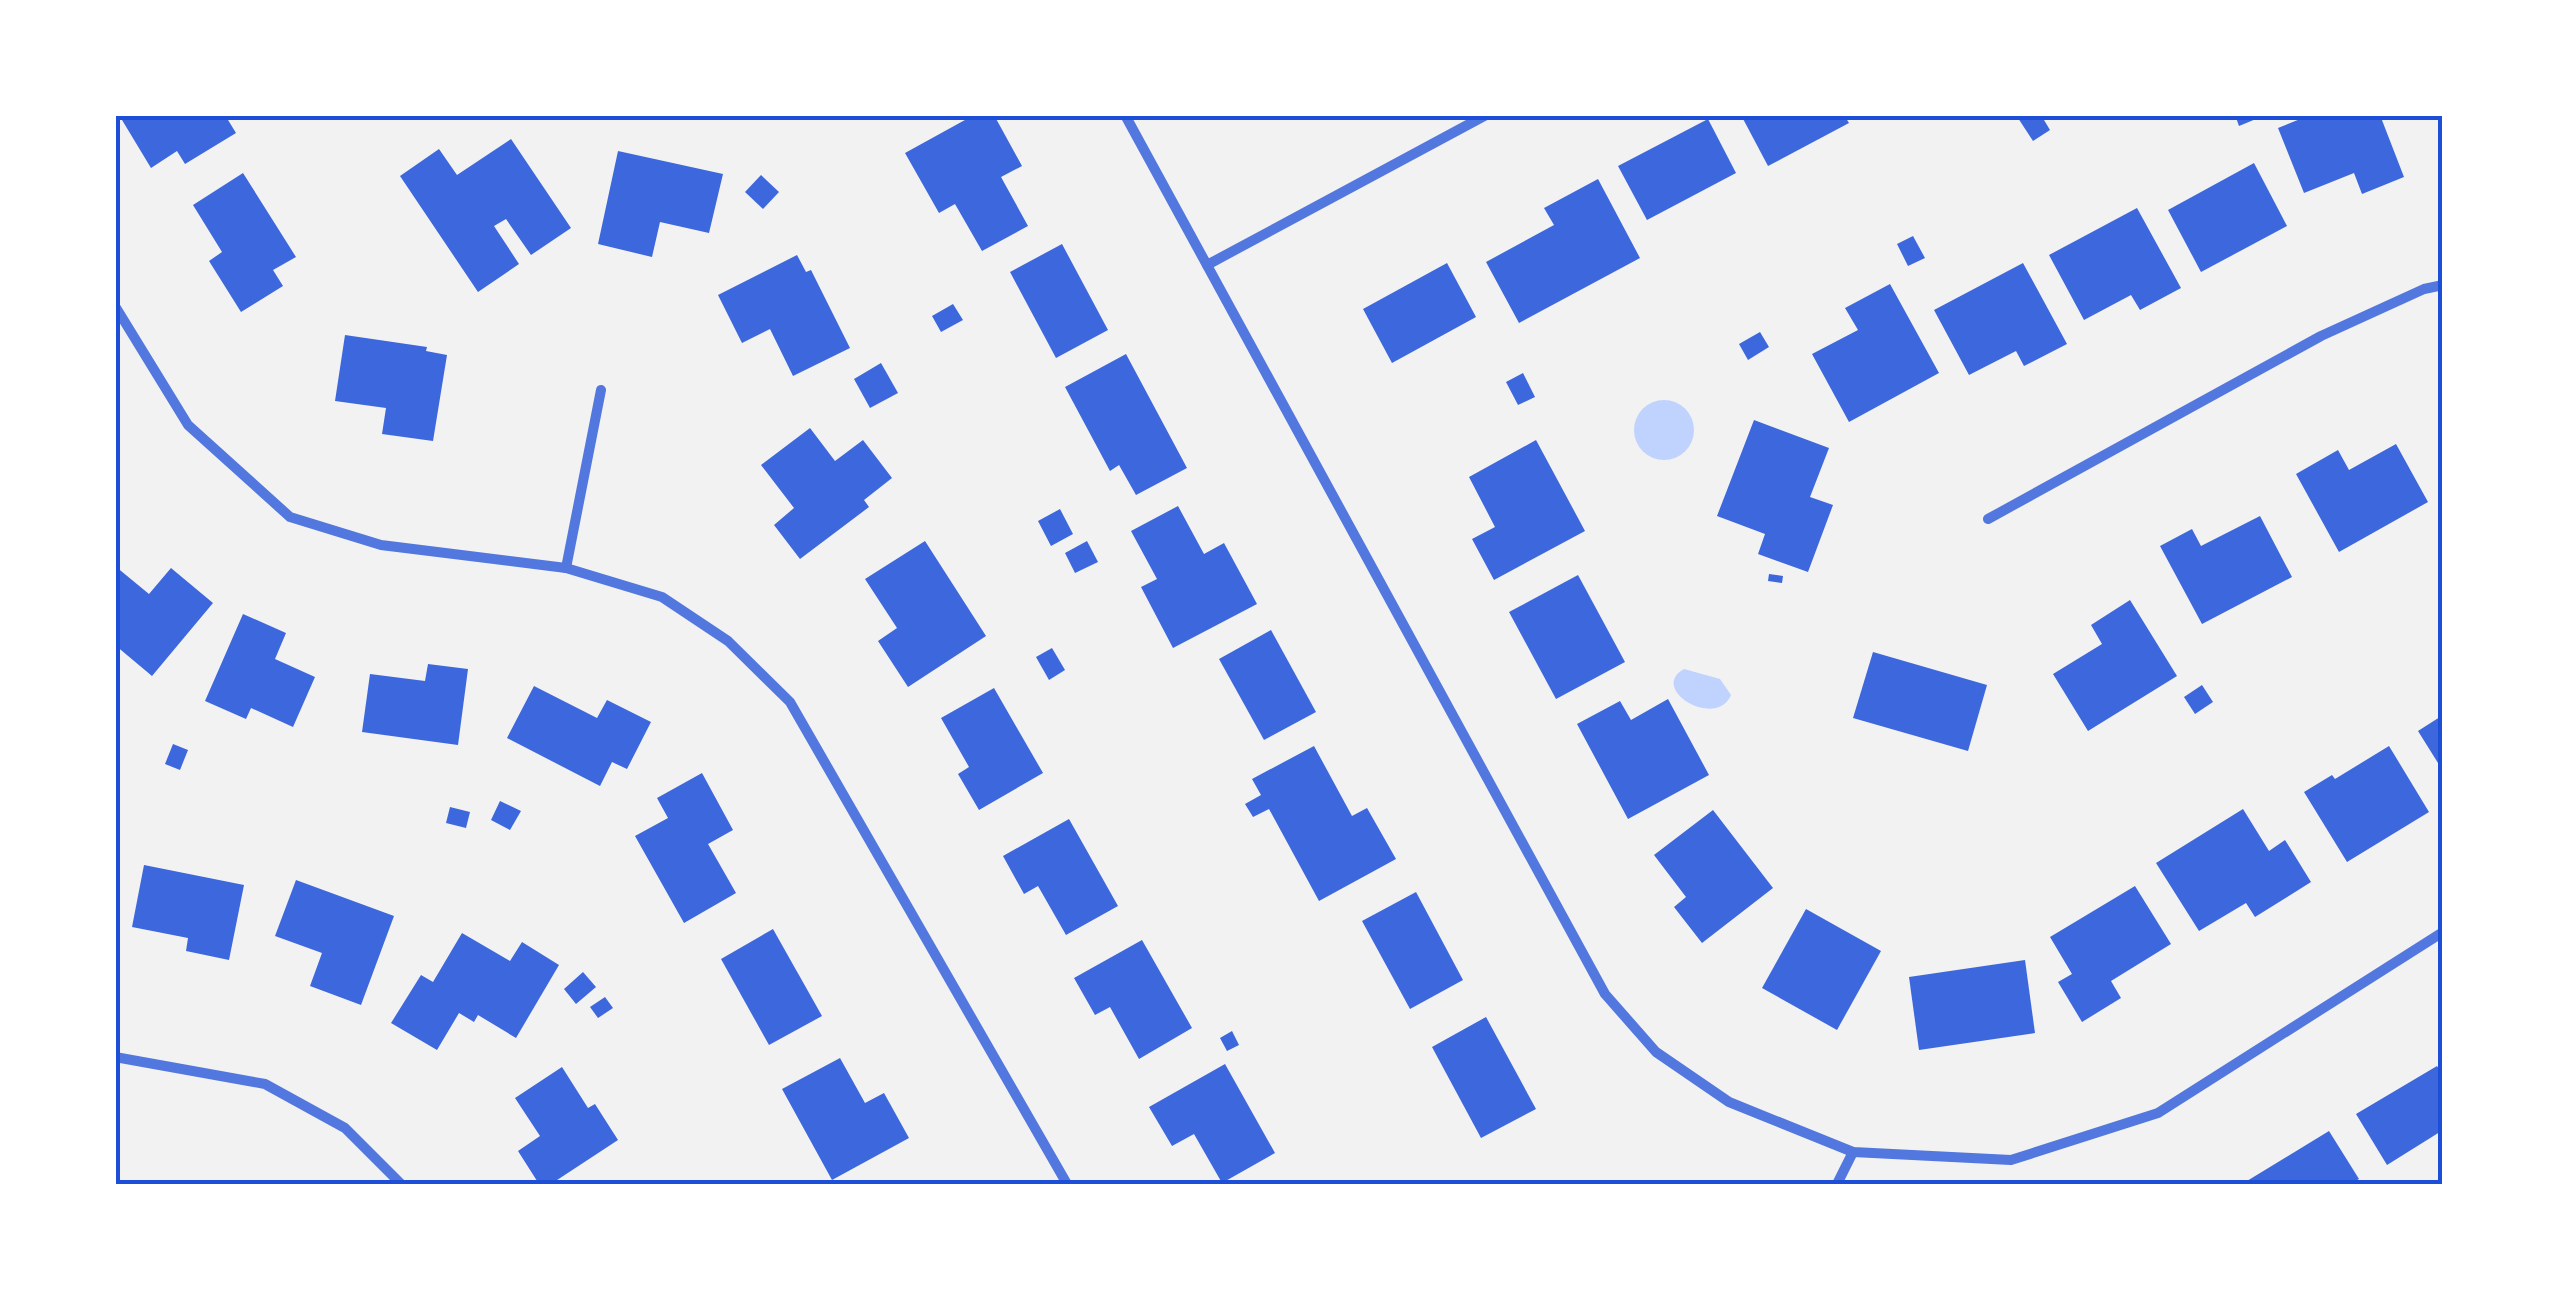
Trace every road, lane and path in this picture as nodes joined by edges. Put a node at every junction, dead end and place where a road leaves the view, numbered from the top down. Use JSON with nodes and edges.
{"nodes":[{"id":1,"x":1125,"y":115,"type":"edge"},
{"id":2,"x":1486,"y":115,"type":"edge"},
{"id":3,"x":1207,"y":266,"type":"junction"},
{"id":4,"x":2443,"y":285,"type":"edge"},
{"id":5,"x":115,"y":306,"type":"edge"},
{"id":6,"x":601,"y":390,"type":"dead end"},
{"id":7,"x":1988,"y":519,"type":"dead end"},
{"id":8,"x":566,"y":568,"type":"junction"},
{"id":9,"x":2443,"y":932,"type":"edge"},
{"id":10,"x":115,"y":1057,"type":"edge"},
{"id":11,"x":1853,"y":1152,"type":"junction"},
{"id":12,"x":401,"y":1184,"type":"edge"},
{"id":13,"x":1067,"y":1184,"type":"edge"},
{"id":14,"x":1837,"y":1184,"type":"edge"}],
"edges":[{"from":1,"to":3,"type":"street"},
{"from":2,"to":3,"type":"street"},
{"from":3,"to":11,"type":"street"},
{"from":4,"to":7,"type":"street"},
{"from":5,"to":8,"type":"street"},
{"from":6,"to":8,"type":"street"},
{"from":8,"to":13,"type":"street"},
{"from":9,"to":11,"type":"street"},
{"from":10,"to":12,"type":"street"},
{"from":11,"to":14,"type":"street"}]}
